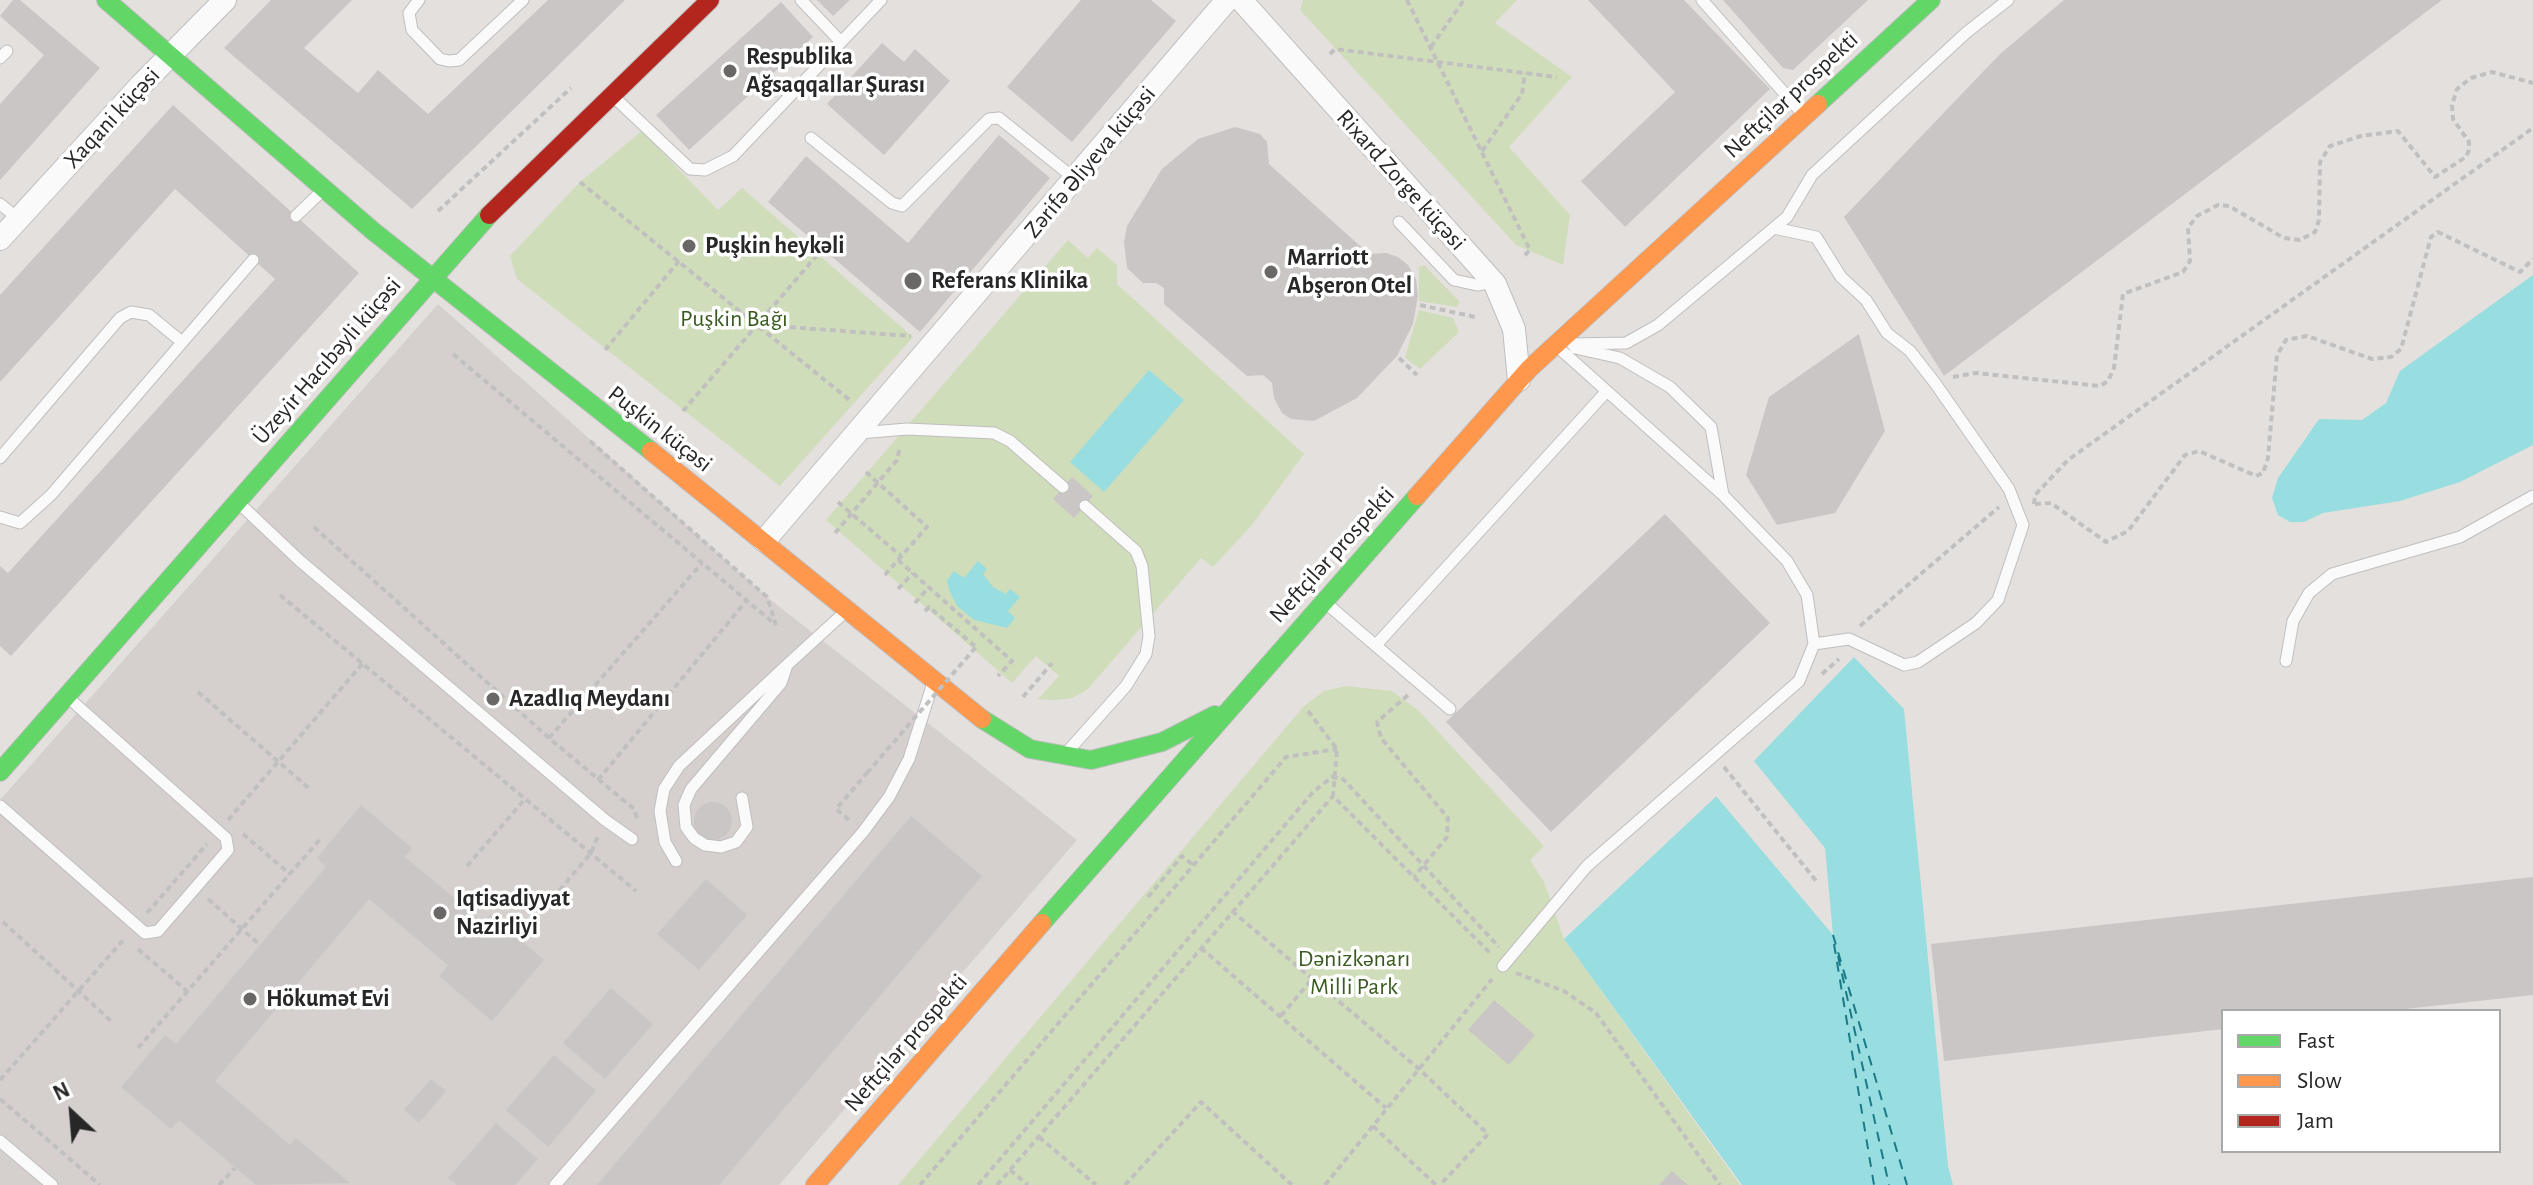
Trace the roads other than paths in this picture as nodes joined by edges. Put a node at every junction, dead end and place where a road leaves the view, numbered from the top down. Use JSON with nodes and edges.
{"nodes":[{"id":1,"x":106,"y":0,"type":"edge"},
{"id":2,"x":225,"y":0,"type":"edge"},
{"id":3,"x":419,"y":0,"type":"edge"},
{"id":4,"x":523,"y":0,"type":"edge"},
{"id":5,"x":710,"y":0,"type":"edge"},
{"id":6,"x":801,"y":0,"type":"edge"},
{"id":7,"x":881,"y":0,"type":"edge"},
{"id":8,"x":1227,"y":0,"type":"edge"},
{"id":9,"x":1241,"y":0,"type":"edge"},
{"id":10,"x":1702,"y":0,"type":"edge"},
{"id":11,"x":1931,"y":0,"type":"edge"},
{"id":12,"x":2008,"y":0,"type":"edge"},
{"id":13,"x":841,"y":42,"type":"junction"},
{"id":14,"x":170,"y":55,"type":"junction"},
{"id":15,"x":611,"y":95,"type":"junction"},
{"id":16,"x":1804,"y":115,"type":"junction"},
{"id":17,"x":811,"y":138,"type":"dead end"},
{"id":18,"x":1075,"y":179,"type":"junction"},
{"id":19,"x":324,"y":188,"type":"junction"},
{"id":20,"x":0,"y":204,"type":"edge"},
{"id":21,"x":296,"y":216,"type":"dead end"},
{"id":22,"x":19,"y":219,"type":"junction"},
{"id":23,"x":1399,"y":222,"type":"dead end"},
{"id":24,"x":1774,"y":228,"type":"junction"},
{"id":25,"x":0,"y":239,"type":"edge"},
{"id":26,"x":253,"y":260,"type":"dead end"},
{"id":27,"x":432,"y":278,"type":"junction"},
{"id":28,"x":1493,"y":282,"type":"junction"},
{"id":29,"x":182,"y":342,"type":"junction"},
{"id":30,"x":1555,"y":344,"type":"junction"},
{"id":31,"x":1519,"y":380,"type":"junction"},
{"id":32,"x":1606,"y":392,"type":"junction"},
{"id":33,"x":859,"y":433,"type":"junction"},
{"id":34,"x":0,"y":458,"type":"edge"},
{"id":35,"x":1063,"y":487,"type":"dead end"},
{"id":36,"x":1723,"y":495,"type":"junction"},
{"id":37,"x":2533,"y":496,"type":"edge"},
{"id":38,"x":236,"y":501,"type":"junction"},
{"id":39,"x":1085,"y":506,"type":"dead end"},
{"id":40,"x":0,"y":517,"type":"edge"},
{"id":41,"x":764,"y":541,"type":"junction"},
{"id":42,"x":1324,"y":601,"type":"junction"},
{"id":43,"x":848,"y":610,"type":"junction"},
{"id":44,"x":1814,"y":644,"type":"junction"},
{"id":45,"x":1376,"y":645,"type":"junction"},
{"id":46,"x":2286,"y":661,"type":"dead end"},
{"id":47,"x":787,"y":665,"type":"junction"},
{"id":48,"x":933,"y":684,"type":"junction"},
{"id":49,"x":67,"y":696,"type":"junction"},
{"id":50,"x":1229,"y":707,"type":"junction"},
{"id":51,"x":1450,"y":709,"type":"dead end"},
{"id":52,"x":1062,"y":757,"type":"junction"},
{"id":53,"x":0,"y":772,"type":"edge"},
{"id":54,"x":742,"y":798,"type":"dead end"},
{"id":55,"x":0,"y":806,"type":"edge"},
{"id":56,"x":632,"y":839,"type":"road end"},
{"id":57,"x":676,"y":861,"type":"dead end"},
{"id":58,"x":1503,"y":966,"type":"road end"},
{"id":59,"x":0,"y":1141,"type":"edge"},
{"id":60,"x":52,"y":1185,"type":"edge"},
{"id":61,"x":555,"y":1185,"type":"edge"},
{"id":62,"x":815,"y":1185,"type":"edge"}],
"edges":[{"from":1,"to":14,"type":"main road","name":"Puşkin küçəsi"},
{"from":2,"to":14,"type":"street","name":"Xaqani küçəsi"},
{"from":3,"to":4,"type":"lane"},
{"from":5,"to":15,"type":"main road","name":"Üzeyir Hacıbəyli küçəsi"},
{"from":6,"to":13,"type":"lane"},
{"from":7,"to":13,"type":"lane"},
{"from":8,"to":18,"type":"street","name":"Zərifə Əliyeva küçəsi"},
{"from":9,"to":28,"type":"street","name":"Rixard Zorge küçəsi"},
{"from":10,"to":16,"type":"lane"},
{"from":11,"to":16,"type":"main road","name":"Neftçilər prospekti"},
{"from":12,"to":24,"type":"lane"},
{"from":13,"to":15,"type":"lane"},
{"from":14,"to":19,"type":"main road","name":"Puşkin küçəsi"},
{"from":14,"to":22,"type":"street","name":"Xaqani küçəsi"},
{"from":15,"to":27,"type":"main road","name":"Üzeyir Hacıbəyli küçəsi"},
{"from":16,"to":30,"type":"main road","name":"Neftçilər prospekti"},
{"from":17,"to":18,"type":"lane"},
{"from":18,"to":33,"type":"street","name":"Zərifə Əliyeva küçəsi"},
{"from":19,"to":21,"type":"lane"},
{"from":19,"to":27,"type":"main road","name":"Puşkin küçəsi"},
{"from":20,"to":22,"type":"lane"},
{"from":22,"to":25,"type":"street","name":"Xaqani küçəsi"},
{"from":23,"to":28,"type":"lane"},
{"from":24,"to":30,"type":"lane"},
{"from":24,"to":44,"type":"lane"},
{"from":26,"to":29,"type":"lane"},
{"from":27,"to":38,"type":"main road","name":"Üzeyir Hacıbəyli küçəsi"},
{"from":27,"to":41,"type":"main road","name":"Puşkin küçəsi"},
{"from":28,"to":31,"type":"street","name":"Rixard Zorge küçəsi"},
{"from":29,"to":34,"type":"lane"},
{"from":29,"to":40,"type":"lane"},
{"from":30,"to":31,"type":"main road","name":"Neftçilər prospekti"},
{"from":30,"to":32,"type":"lane"},
{"from":30,"to":36,"type":"lane"},
{"from":31,"to":42,"type":"main road","name":"Neftçilər prospekti"},
{"from":32,"to":36,"type":"lane"},
{"from":32,"to":45,"type":"lane"},
{"from":33,"to":35,"type":"lane"},
{"from":33,"to":41,"type":"street","name":"Zərifə Əliyeva küçəsi"},
{"from":36,"to":44,"type":"lane"},
{"from":37,"to":46,"type":"lane"},
{"from":38,"to":49,"type":"main road","name":"Üzeyir Hacıbəyli küçəsi"},
{"from":38,"to":56,"type":"lane"},
{"from":39,"to":52,"type":"lane"},
{"from":41,"to":43,"type":"main road","name":"Puşkin küçəsi"},
{"from":42,"to":45,"type":"lane"},
{"from":42,"to":50,"type":"main road","name":"Neftçilər prospekti"},
{"from":43,"to":47,"type":"lane"},
{"from":43,"to":48,"type":"main road","name":"Puşkin küçəsi"},
{"from":44,"to":58,"type":"lane"},
{"from":45,"to":51,"type":"lane"},
{"from":47,"to":54,"type":"lane"},
{"from":47,"to":57,"type":"lane"},
{"from":48,"to":52,"type":"main road","name":"Puşkin küçəsi"},
{"from":48,"to":61,"type":"lane"},
{"from":49,"to":53,"type":"main road","name":"Üzeyir Hacıbəyli küçəsi"},
{"from":49,"to":55,"type":"lane"},
{"from":50,"to":52,"type":"main road","name":"Puşkin küçəsi"},
{"from":50,"to":62,"type":"main road","name":"Neftçilər prospekti"},
{"from":59,"to":60,"type":"lane"}]}
